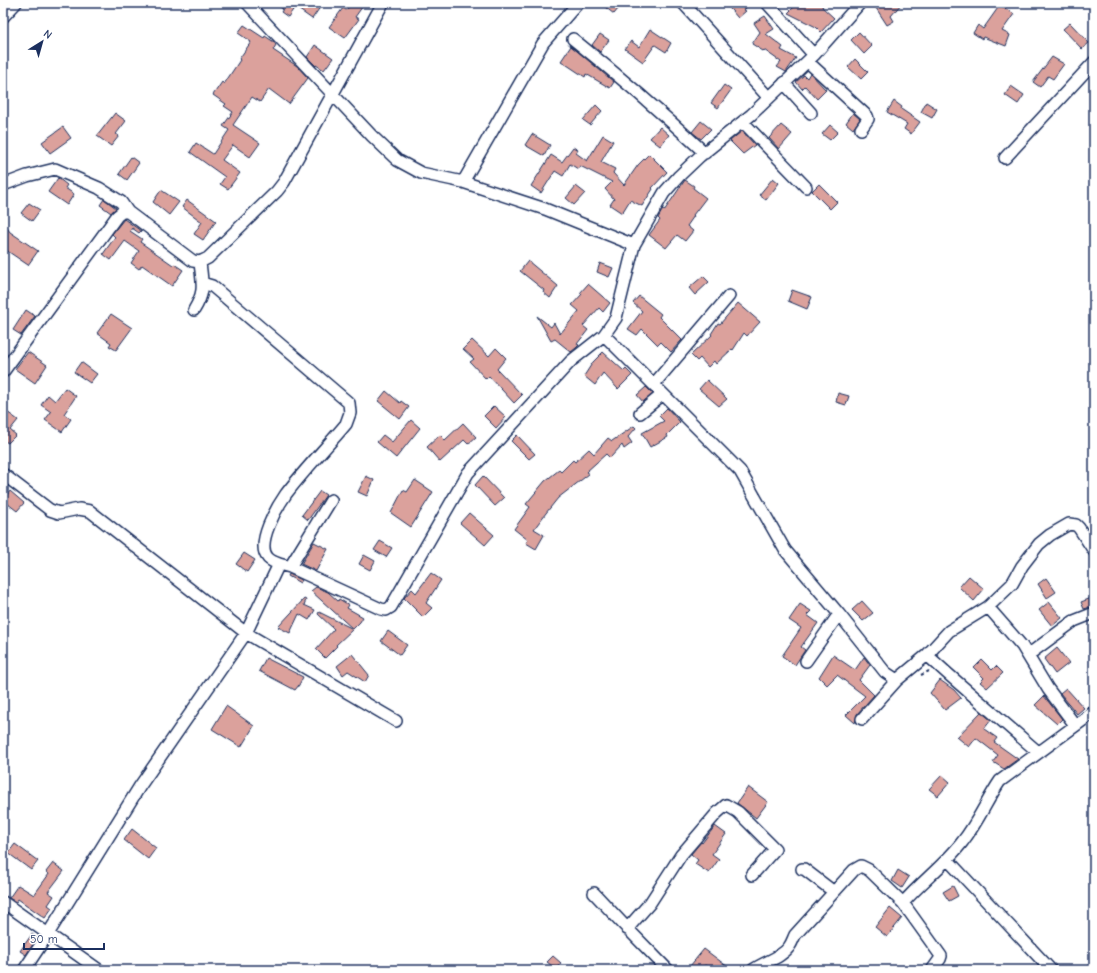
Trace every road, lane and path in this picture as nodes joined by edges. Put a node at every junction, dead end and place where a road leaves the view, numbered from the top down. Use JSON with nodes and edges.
{"nodes":[{"id":1,"x":16,"y":3,"type":"edge"},
{"id":2,"x":247,"y":3,"type":"edge"},
{"id":3,"x":383,"y":3,"type":"edge"},
{"id":4,"x":578,"y":3,"type":"edge"},
{"id":5,"x":683,"y":3,"type":"edge"},
{"id":6,"x":767,"y":3,"type":"edge"},
{"id":7,"x":860,"y":3,"type":"edge"},
{"id":8,"x":3,"y":17,"type":"edge"},
{"id":9,"x":573,"y":38,"type":"dead end"},
{"id":10,"x":811,"y":58,"type":"junction"},
{"id":11,"x":1094,"y":62,"type":"edge"},
{"id":12,"x":784,"y":83,"type":"junction"},
{"id":13,"x":333,"y":93,"type":"junction"},
{"id":14,"x":769,"y":98,"type":"junction"},
{"id":15,"x":811,"y":113,"type":"dead end"},
{"id":16,"x":743,"y":122,"type":"junction"},
{"id":17,"x":861,"y":129,"type":"dead end"},
{"id":18,"x":705,"y":153,"type":"junction"},
{"id":19,"x":1005,"y":158,"type":"dead end"},
{"id":20,"x":463,"y":182,"type":"junction"},
{"id":21,"x":3,"y":185,"type":"edge"},
{"id":22,"x":806,"y":187,"type":"dead end"},
{"id":23,"x":128,"y":212,"type":"junction"},
{"id":24,"x":634,"y":244,"type":"junction"},
{"id":25,"x":200,"y":262,"type":"junction"},
{"id":26,"x":202,"y":283,"type":"junction"},
{"id":27,"x":729,"y":296,"type":"dead end"},
{"id":28,"x":194,"y":310,"type":"dead end"},
{"id":29,"x":604,"y":335,"type":"junction"},
{"id":30,"x":3,"y":372,"type":"edge"},
{"id":31,"x":654,"y":384,"type":"junction"},
{"id":32,"x":663,"y":394,"type":"junction"},
{"id":33,"x":640,"y":413,"type":"dead end"},
{"id":34,"x":3,"y":474,"type":"edge"},
{"id":35,"x":332,"y":500,"type":"dead end"},
{"id":36,"x":1094,"y":551,"type":"edge"},
{"id":37,"x":285,"y":566,"type":"junction"},
{"id":38,"x":988,"y":607,"type":"junction"},
{"id":39,"x":1094,"y":613,"type":"edge"},
{"id":40,"x":840,"y":614,"type":"junction"},
{"id":41,"x":246,"y":633,"type":"junction"},
{"id":42,"x":927,"y":655,"type":"junction"},
{"id":43,"x":1028,"y":655,"type":"junction"},
{"id":44,"x":806,"y":661,"type":"dead end"},
{"id":45,"x":897,"y":680,"type":"junction"},
{"id":46,"x":1094,"y":712,"type":"edge"},
{"id":47,"x":862,"y":719,"type":"dead end"},
{"id":48,"x":396,"y":721,"type":"dead end"},
{"id":49,"x":1075,"y":725,"type":"junction"},
{"id":50,"x":1038,"y":752,"type":"junction"},
{"id":51,"x":947,"y":860,"type":"junction"},
{"id":52,"x":802,"y":869,"type":"dead end"},
{"id":53,"x":752,"y":875,"type":"dead end"},
{"id":54,"x":834,"y":892,"type":"junction"},
{"id":55,"x":594,"y":893,"type":"dead end"},
{"id":56,"x":3,"y":902,"type":"edge"},
{"id":57,"x":903,"y":902,"type":"junction"},
{"id":58,"x":627,"y":929,"type":"junction"},
{"id":59,"x":48,"y":934,"type":"junction"},
{"id":60,"x":24,"y":970,"type":"edge"},
{"id":61,"x":99,"y":970,"type":"edge"},
{"id":62,"x":668,"y":970,"type":"edge"},
{"id":63,"x":753,"y":970,"type":"edge"},
{"id":64,"x":932,"y":970,"type":"edge"},
{"id":65,"x":1051,"y":970,"type":"edge"}],
"edges":[{"from":1,"to":8,"type":"street"},
{"from":2,"to":13,"type":"street"},
{"from":3,"to":13,"type":"street"},
{"from":4,"to":20,"type":"street"},
{"from":5,"to":14,"type":"street"},
{"from":6,"to":10,"type":"street"},
{"from":7,"to":10,"type":"street"},
{"from":9,"to":18,"type":"street"},
{"from":10,"to":12,"type":"street"},
{"from":10,"to":17,"type":"street"},
{"from":11,"to":19,"type":"street"},
{"from":12,"to":14,"type":"street"},
{"from":12,"to":15,"type":"street"},
{"from":13,"to":20,"type":"street"},
{"from":13,"to":25,"type":"street"},
{"from":14,"to":16,"type":"street"},
{"from":16,"to":18,"type":"street"},
{"from":16,"to":22,"type":"street"},
{"from":18,"to":24,"type":"street"},
{"from":20,"to":24,"type":"street"},
{"from":21,"to":23,"type":"street"},
{"from":23,"to":25,"type":"street"},
{"from":23,"to":30,"type":"street"},
{"from":24,"to":29,"type":"street"},
{"from":25,"to":26,"type":"street"},
{"from":26,"to":28,"type":"street"},
{"from":26,"to":37,"type":"street"},
{"from":27,"to":31,"type":"street"},
{"from":29,"to":31,"type":"street"},
{"from":29,"to":37,"type":"street"},
{"from":31,"to":32,"type":"street"},
{"from":32,"to":33,"type":"street"},
{"from":32,"to":40,"type":"street"},
{"from":34,"to":41,"type":"street"},
{"from":35,"to":37,"type":"street"},
{"from":36,"to":38,"type":"street"},
{"from":37,"to":41,"type":"street"},
{"from":38,"to":42,"type":"street"},
{"from":38,"to":43,"type":"street"},
{"from":39,"to":43,"type":"street"},
{"from":40,"to":44,"type":"street"},
{"from":40,"to":45,"type":"street"},
{"from":41,"to":48,"type":"street"},
{"from":41,"to":59,"type":"street"},
{"from":42,"to":45,"type":"street"},
{"from":42,"to":50,"type":"street"},
{"from":43,"to":49,"type":"street"},
{"from":45,"to":47,"type":"street"},
{"from":46,"to":49,"type":"street"},
{"from":49,"to":50,"type":"street"},
{"from":50,"to":51,"type":"street"},
{"from":51,"to":57,"type":"street"},
{"from":51,"to":65,"type":"street"},
{"from":52,"to":54,"type":"street"},
{"from":53,"to":58,"type":"street"},
{"from":54,"to":57,"type":"street"},
{"from":54,"to":63,"type":"street"},
{"from":55,"to":58,"type":"street"},
{"from":56,"to":59,"type":"street"},
{"from":57,"to":64,"type":"street"},
{"from":58,"to":62,"type":"street"},
{"from":59,"to":60,"type":"street"},
{"from":59,"to":61,"type":"street"}]}
